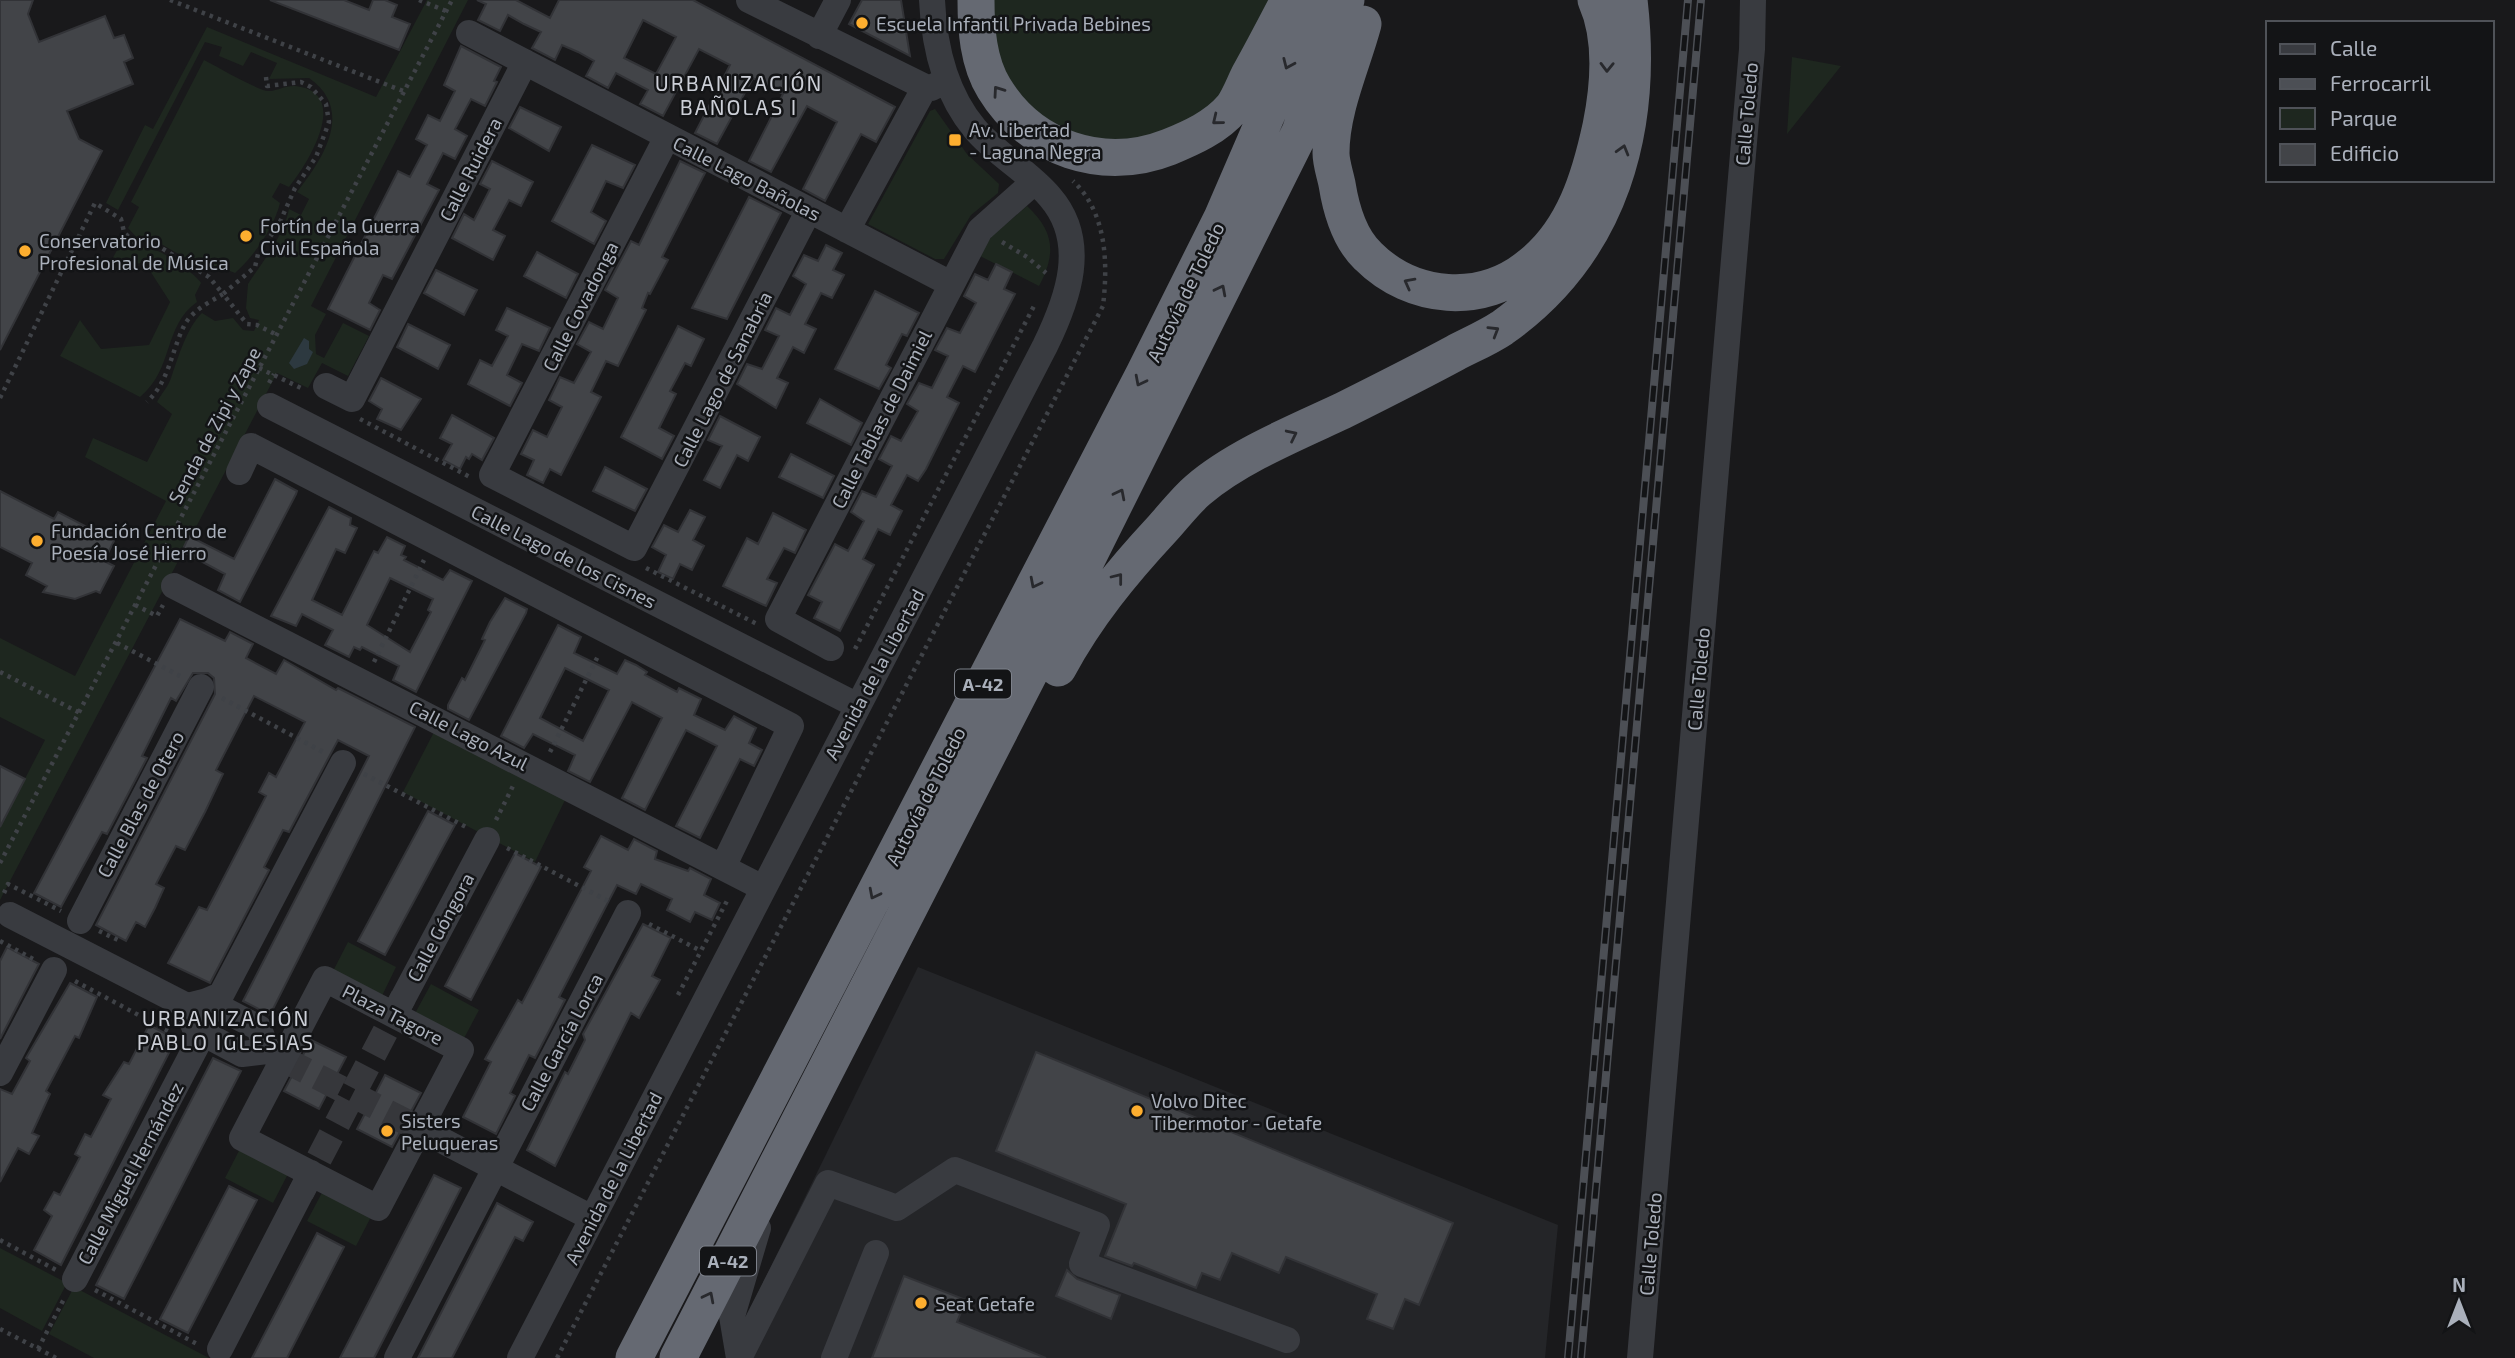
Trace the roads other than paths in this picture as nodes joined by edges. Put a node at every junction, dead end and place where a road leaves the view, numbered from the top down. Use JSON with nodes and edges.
{"nodes":[{"id":1,"x":749,"y":0,"type":"edge"},
{"id":2,"x":838,"y":0,"type":"edge"},
{"id":3,"x":932,"y":0,"type":"edge"},
{"id":4,"x":976,"y":0,"type":"edge"},
{"id":5,"x":1289,"y":0,"type":"edge"},
{"id":6,"x":1310,"y":0,"type":"edge"},
{"id":7,"x":1346,"y":0,"type":"edge"},
{"id":8,"x":1370,"y":0,"type":"edge"},
{"id":9,"x":1596,"y":0,"type":"edge"},
{"id":10,"x":1629,"y":0,"type":"edge"},
{"id":11,"x":1753,"y":0,"type":"edge"},
{"id":12,"x":469,"y":33,"type":"dead end"},
{"id":13,"x":819,"y":36,"type":"junction"},
{"id":14,"x":525,"y":62,"type":"junction"},
{"id":15,"x":936,"y":83,"type":"junction"},
{"id":16,"x":667,"y":137,"type":"junction"},
{"id":17,"x":1034,"y":183,"type":"junction"},
{"id":18,"x":809,"y":210,"type":"junction"},
{"id":19,"x":847,"y":230,"type":"junction"},
{"id":20,"x":951,"y":284,"type":"junction"},
{"id":21,"x":326,"y":386,"type":"dead end"},
{"id":22,"x":270,"y":406,"type":"dead end"},
{"id":23,"x":239,"y":472,"type":"dead end"},
{"id":24,"x":634,"y":548,"type":"joint"},
{"id":25,"x":174,"y":586,"type":"dead end"},
{"id":26,"x":831,"y":648,"type":"dead end"},
{"id":27,"x":201,"y":687,"type":"road end"},
{"id":28,"x":858,"y":706,"type":"junction"},
{"id":29,"x":343,"y":763,"type":"road end"},
{"id":30,"x":487,"y":839,"type":"road end"},
{"id":31,"x":723,"y":867,"type":"junction"},
{"id":32,"x":763,"y":888,"type":"junction"},
{"id":33,"x":628,"y":913,"type":"road end"},
{"id":34,"x":10,"y":915,"type":"dead end"},
{"id":35,"x":80,"y":920,"type":"dead end"},
{"id":36,"x":54,"y":970,"type":"road end"},
{"id":37,"x":394,"y":1015,"type":"junction"},
{"id":38,"x":200,"y":1022,"type":"junction"},
{"id":39,"x":275,"y":1055,"type":"junction"},
{"id":40,"x":0,"y":1073,"type":"edge"},
{"id":41,"x":811,"y":1100,"type":"junction"},
{"id":42,"x":419,"y":1129,"type":"junction"},
{"id":43,"x":778,"y":1163,"type":"junction"},
{"id":44,"x":494,"y":1169,"type":"junction"},
{"id":45,"x":311,"y":1173,"type":"junction"},
{"id":46,"x":592,"y":1218,"type":"junction"},
{"id":47,"x":876,"y":1253,"type":"dead end"},
{"id":48,"x":75,"y":1279,"type":"road end"},
{"id":49,"x":1287,"y":1340,"type":"dead end"},
{"id":50,"x":213,"y":1349,"type":"road end"},
{"id":51,"x":397,"y":1358,"type":"edge"},
{"id":52,"x":520,"y":1358,"type":"edge"},
{"id":53,"x":634,"y":1358,"type":"edge"},
{"id":54,"x":678,"y":1358,"type":"edge"},
{"id":55,"x":739,"y":1358,"type":"edge"},
{"id":56,"x":834,"y":1358,"type":"edge"},
{"id":57,"x":1640,"y":1358,"type":"edge"}],
"edges":[{"from":1,"to":13,"type":"street"},
{"from":2,"to":13,"type":"street"},
{"from":3,"to":15,"type":"street","name":"Avenida de la Libertad"},
{"from":5,"to":4,"type":"highway","one_way":true},
{"from":6,"to":53,"type":"highway","name":"Autovía de Toledo","number":"A-42","one_way":true},
{"from":41,"to":7,"type":"highway","name":"Autovía de Toledo","number":"A-42","one_way":true},
{"from":9,"to":8,"type":"highway","one_way":true},
{"from":41,"to":10,"type":"highway","one_way":true},
{"from":11,"to":57,"type":"street","name":"Calle Toledo"},
{"from":12,"to":14,"type":"street","name":"Calle Lago Bañolas"},
{"from":13,"to":15,"type":"street"},
{"from":14,"to":16,"type":"street","name":"Calle Lago Bañolas"},
{"from":14,"to":21,"type":"street","name":"Calle Ruidera"},
{"from":15,"to":17,"type":"street","name":"Avenida de la Libertad"},
{"from":15,"to":19,"type":"street"},
{"from":16,"to":18,"type":"street","name":"Calle Lago Bañolas"},
{"from":16,"to":24,"type":"street","name":"Calle Covadonga"},
{"from":17,"to":20,"type":"street","name":"Calle Tablas de Daimiel"},
{"from":17,"to":28,"type":"street","name":"Avenida de la Libertad"},
{"from":18,"to":19,"type":"street","name":"Calle Lago Bañolas"},
{"from":18,"to":24,"type":"street","name":"Calle Lago de Sanabria"},
{"from":19,"to":20,"type":"street","name":"Calle Lago Bañolas"},
{"from":20,"to":26,"type":"street","name":"Calle Tablas de Daimiel"},
{"from":22,"to":28,"type":"street","name":"Calle Lago de los Cisnes"},
{"from":23,"to":31,"type":"street"},
{"from":25,"to":31,"type":"street","name":"Calle Lago Azul"},
{"from":27,"to":35,"type":"street","name":"Calle Blas de Otero"},
{"from":28,"to":32,"type":"street","name":"Avenida de la Libertad"},
{"from":29,"to":38,"type":"street","name":"Calle Miguel Hernández"},
{"from":30,"to":37,"type":"street","name":"Calle Góngora"},
{"from":31,"to":32,"type":"street","name":"Calle Lago Azul"},
{"from":32,"to":46,"type":"street","name":"Avenida de la Libertad"},
{"from":33,"to":44,"type":"street","name":"Calle García Lorca"},
{"from":34,"to":38,"type":"street"},
{"from":36,"to":40,"type":"street"},
{"from":37,"to":39,"type":"street","name":"Plaza Tagore"},
{"from":37,"to":42,"type":"street","name":"Plaza Tagore"},
{"from":38,"to":39,"type":"street"},
{"from":38,"to":48,"type":"street","name":"Calle Miguel Hernández"},
{"from":39,"to":45,"type":"street","name":"Plaza Tagore"},
{"from":41,"to":43,"type":"highway","name":"Autovía de Toledo","number":"A-42"},
{"from":42,"to":44,"type":"street"},
{"from":42,"to":45,"type":"street","name":"Plaza Tagore"},
{"from":54,"to":43,"type":"highway","name":"Autovía de Toledo","number":"A-42","one_way":true},
{"from":43,"to":55,"type":"street"},
{"from":44,"to":46,"type":"street"},
{"from":44,"to":51,"type":"street","name":"Calle García Lorca"},
{"from":45,"to":50,"type":"street"},
{"from":46,"to":52,"type":"street","name":"Avenida de la Libertad"},
{"from":47,"to":56,"type":"street"},
{"from":49,"to":55,"type":"street"}]}
